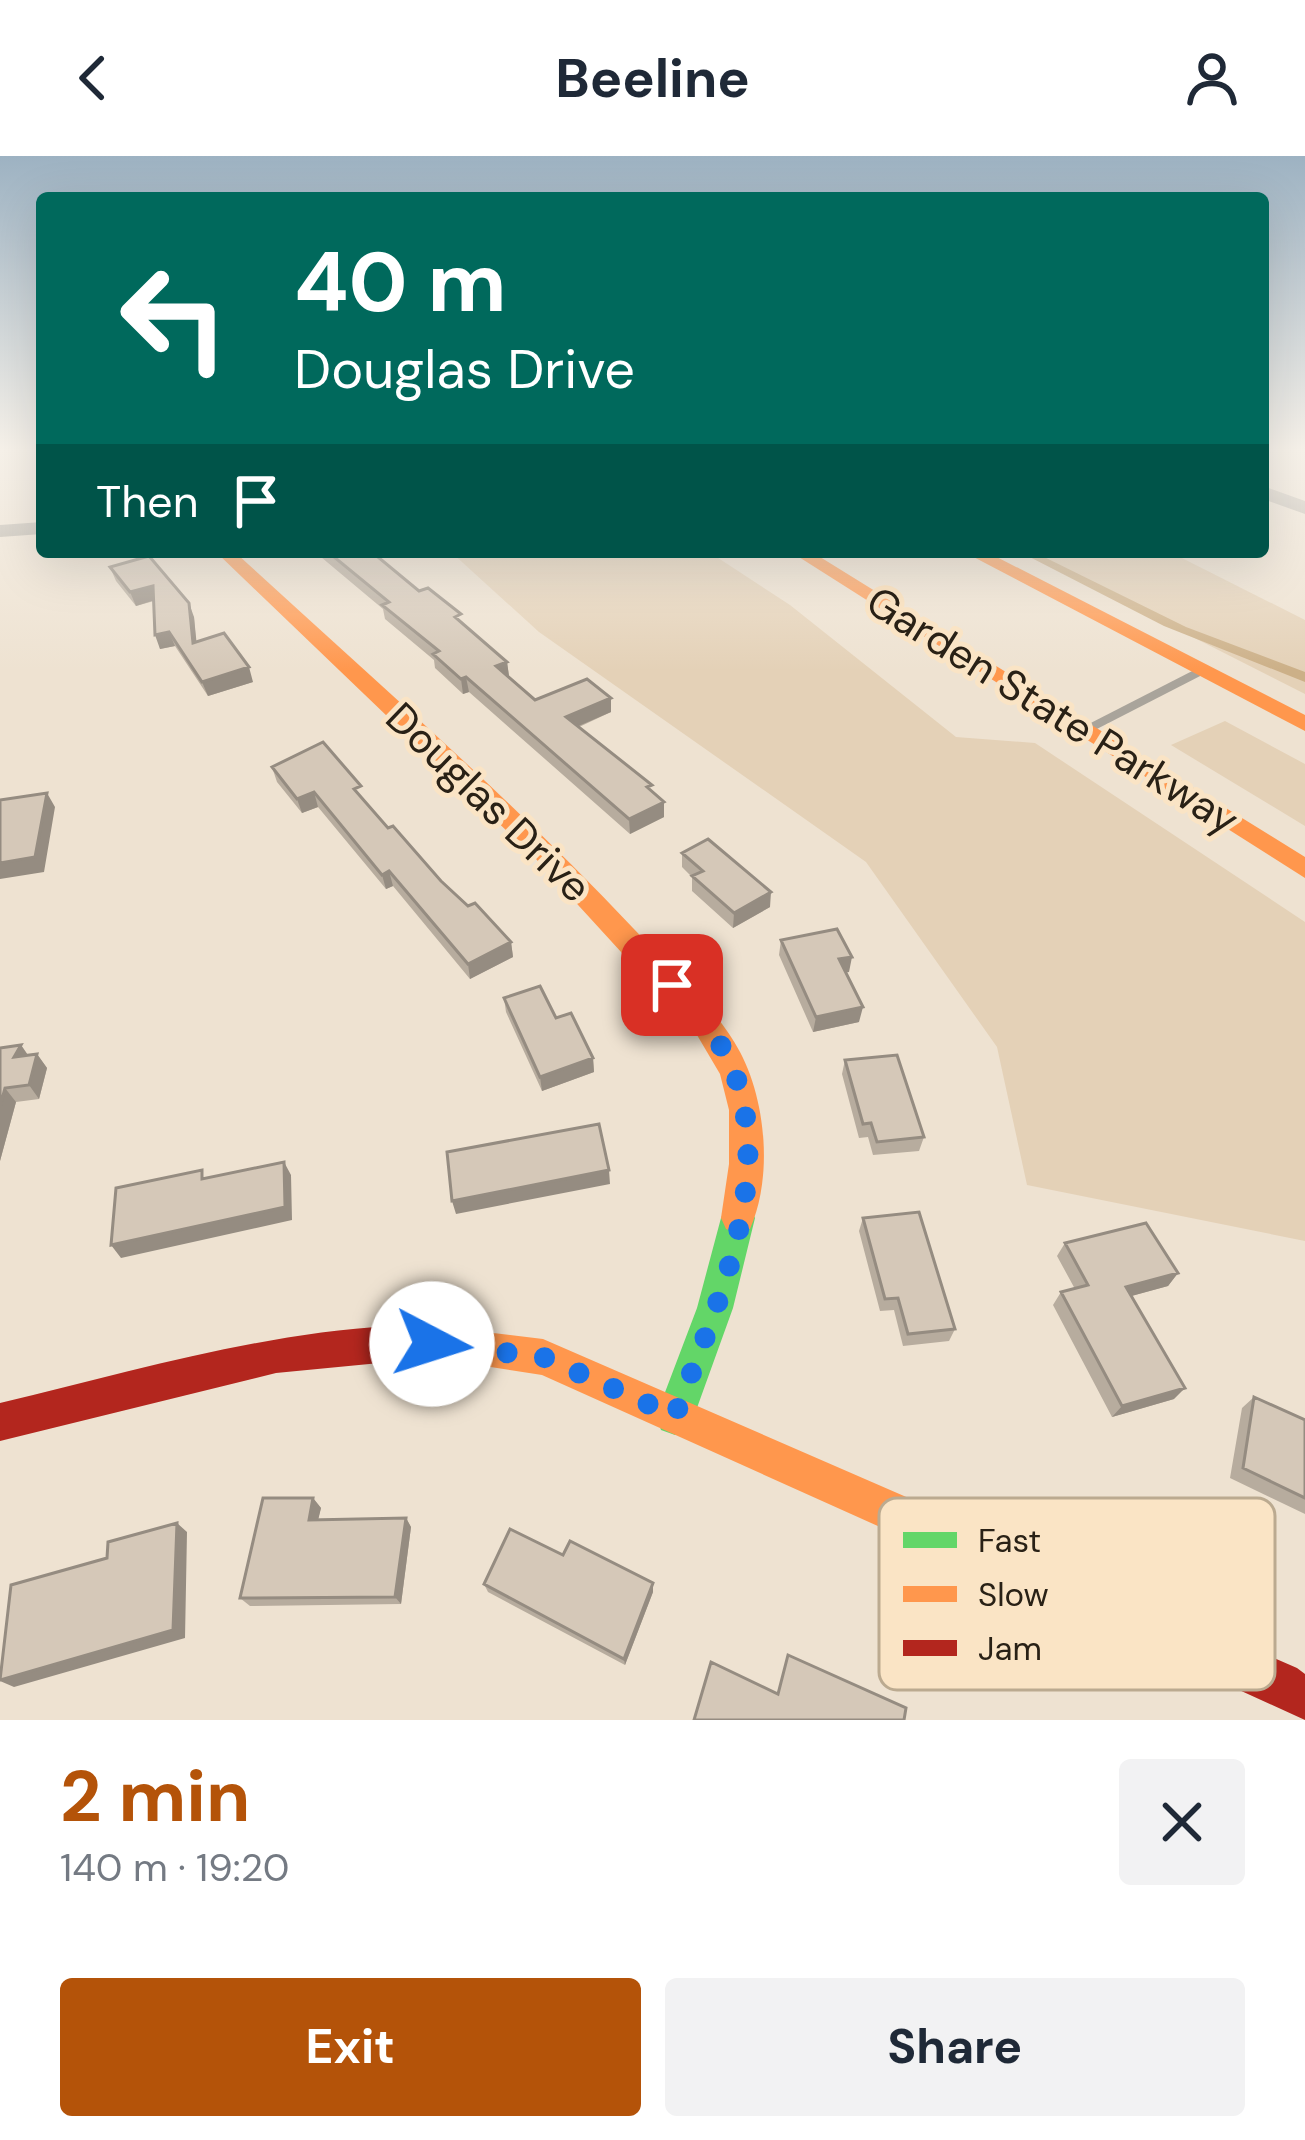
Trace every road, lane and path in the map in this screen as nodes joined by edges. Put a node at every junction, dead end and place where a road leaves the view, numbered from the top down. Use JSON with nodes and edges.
{"nodes":[{"id":1,"x":36,"y":529,"type":"edge"},
{"id":2,"x":0,"y":531,"type":"edge"},
{"id":3,"x":231,"y":558,"type":"edge"},
{"id":4,"x":810,"y":558,"type":"edge"},
{"id":5,"x":985,"y":558,"type":"edge"},
{"id":6,"x":1202,"y":670,"type":"junction"},
{"id":7,"x":1305,"y":724,"type":"edge"},
{"id":8,"x":1085,"y":729,"type":"junction"},
{"id":9,"x":1305,"y":869,"type":"edge"},
{"id":10,"x":675,"y":1416,"type":"junction"},
{"id":11,"x":0,"y":1422,"type":"edge"},
{"id":12,"x":879,"y":1506,"type":"edge"},
{"id":13,"x":1275,"y":1681,"type":"edge"},
{"id":14,"x":1305,"y":1700,"type":"edge"}],
"edges":[{"from":1,"to":2,"type":"street"},
{"from":3,"to":10,"type":"main road","name":"Douglas Drive"},
{"from":4,"to":8,"type":"main road","name":"Garden State Parkway"},
{"from":5,"to":6,"type":"main road"},
{"from":6,"to":7,"type":"main road"},
{"from":6,"to":8,"type":"lane"},
{"from":8,"to":9,"type":"main road","name":"Garden State Parkway"},
{"from":10,"to":11,"type":"main road"},
{"from":10,"to":12,"type":"main road"},
{"from":13,"to":14,"type":"main road"}]}
